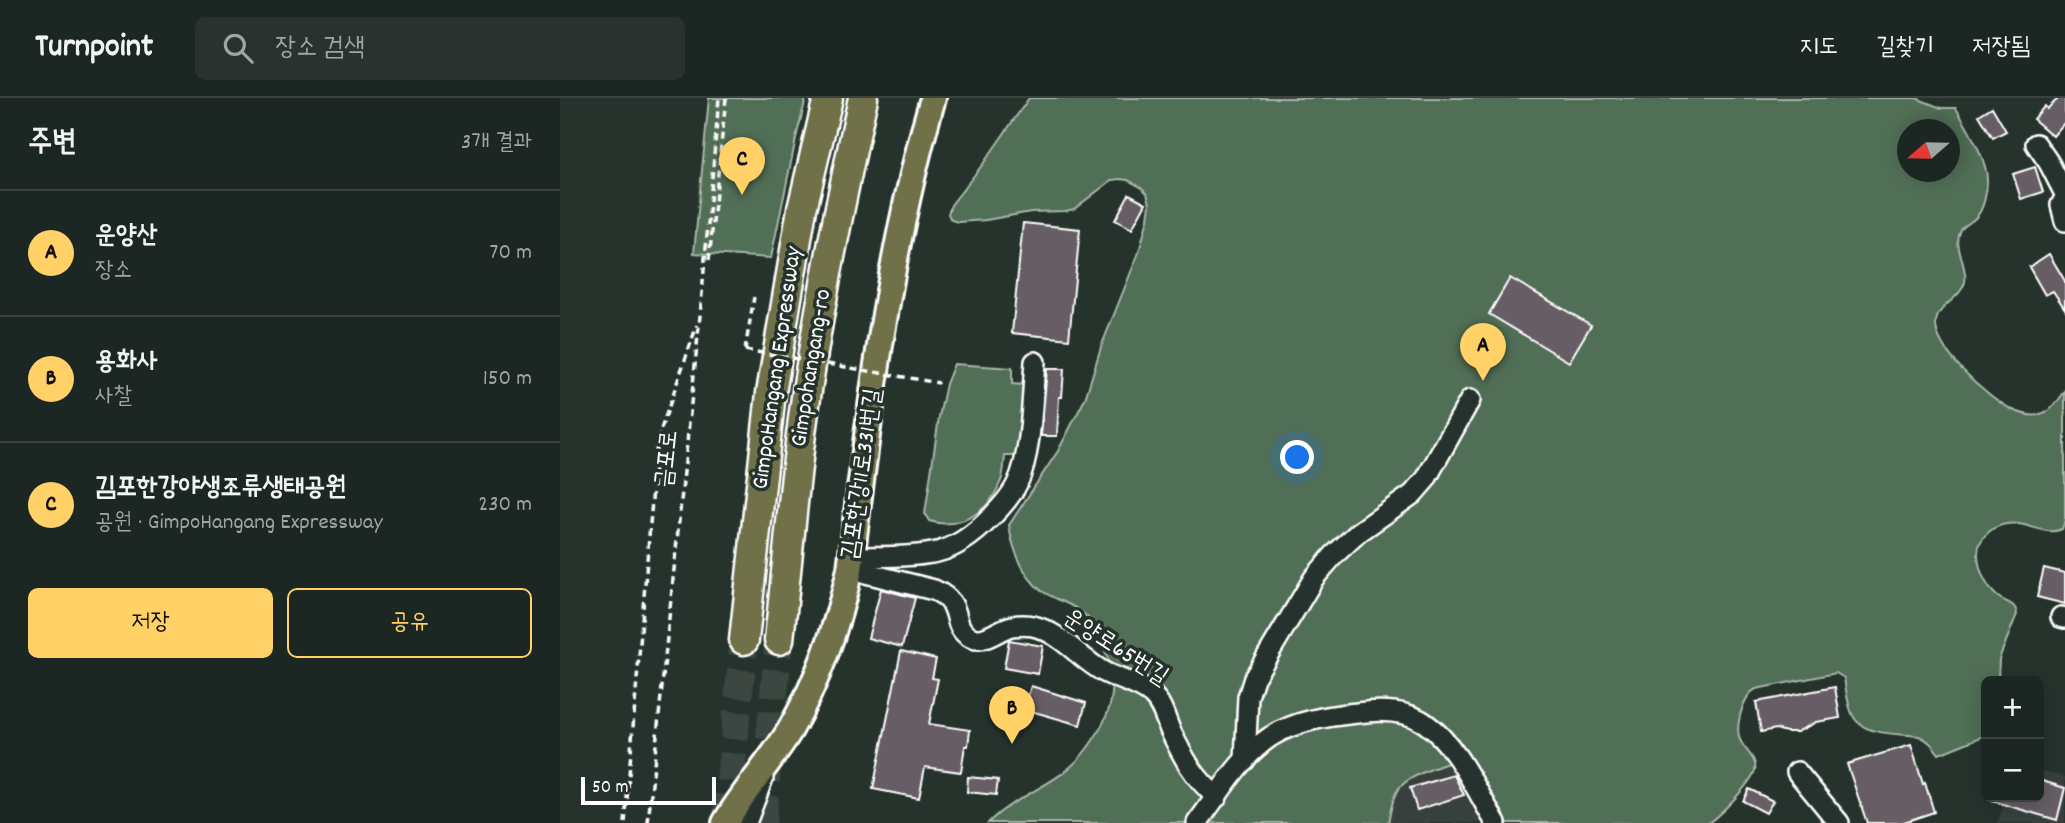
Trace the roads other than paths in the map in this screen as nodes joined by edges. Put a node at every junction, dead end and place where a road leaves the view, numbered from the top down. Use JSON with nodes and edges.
{"nodes":[{"id":1,"x":828,"y":98,"type":"edge"},
{"id":2,"x":863,"y":98,"type":"edge"},
{"id":3,"x":934,"y":99,"type":"edge"},
{"id":4,"x":2036,"y":144,"type":"dead end"},
{"id":5,"x":2065,"y":196,"type":"edge"},
{"id":6,"x":2065,"y":221,"type":"edge"},
{"id":7,"x":1035,"y":362,"type":"dead end"},
{"id":8,"x":1470,"y":400,"type":"dead end"},
{"id":9,"x":851,"y":563,"type":"junction"},
{"id":10,"x":744,"y":640,"type":"tunnel mouth"},
{"id":11,"x":779,"y":640,"type":"tunnel mouth"},
{"id":12,"x":1245,"y":760,"type":"junction"},
{"id":13,"x":770,"y":761,"type":"junction"},
{"id":14,"x":1797,"y":772,"type":"dead end"},
{"id":15,"x":1217,"y":797,"type":"junction"},
{"id":16,"x":724,"y":823,"type":"edge"},
{"id":17,"x":746,"y":823,"type":"edge"},
{"id":18,"x":1196,"y":823,"type":"edge"},
{"id":19,"x":1496,"y":823,"type":"edge"},
{"id":20,"x":1839,"y":823,"type":"edge"}],
"edges":[{"from":1,"to":10,"type":"highway","name":"GimpoHangang Expressway"},
{"from":2,"to":11,"type":"highway","name":"Gimpohangang-ro"},
{"from":3,"to":9,"type":"main road","name":"김포한강11로331번길"},
{"from":4,"to":5,"type":"street"},
{"from":5,"to":6,"type":"street"},
{"from":7,"to":9,"type":"street"},
{"from":8,"to":12,"type":"street"},
{"from":9,"to":13,"type":"main road","name":"김포한강11로331번길"},
{"from":9,"to":15,"type":"street","name":"운양로65번길"},
{"from":12,"to":15,"type":"street"},
{"from":12,"to":19,"type":"street"},
{"from":13,"to":16,"type":"main road","name":"김포한강11로331번길"},
{"from":13,"to":17,"type":"street"},
{"from":14,"to":20,"type":"street"},
{"from":15,"to":18,"type":"street"}]}
